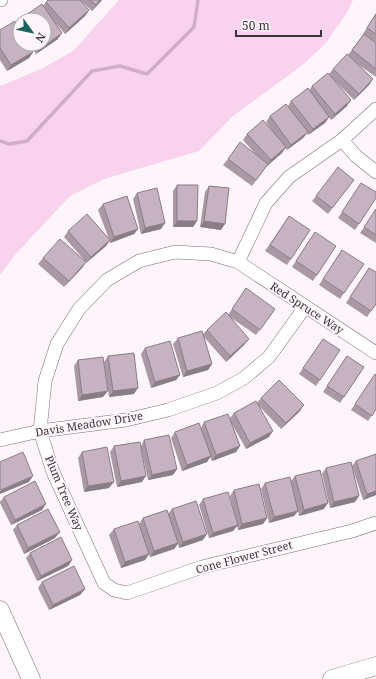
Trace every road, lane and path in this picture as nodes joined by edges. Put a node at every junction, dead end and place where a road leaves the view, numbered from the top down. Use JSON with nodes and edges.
{"nodes":[{"id":1,"x":376,"y":109,"type":"edge"},
{"id":2,"x":342,"y":140,"type":"junction"},
{"id":3,"x":376,"y":172,"type":"edge"},
{"id":4,"x":238,"y":262,"type":"junction"},
{"id":5,"x":305,"y":306,"type":"junction"},
{"id":6,"x":376,"y":353,"type":"edge"},
{"id":7,"x":40,"y":431,"type":"junction"},
{"id":8,"x":0,"y":440,"type":"edge"},
{"id":9,"x":376,"y":523,"type":"edge"},
{"id":10,"x":114,"y":590,"type":"joint"},
{"id":11,"x":0,"y":610,"type":"edge"},
{"id":12,"x":376,"y":666,"type":"edge"},
{"id":13,"x":31,"y":679,"type":"edge"},
{"id":14,"x":332,"y":679,"type":"edge"}],
"edges":[{"from":1,"to":2,"type":"street"},
{"from":2,"to":3,"type":"street"},
{"from":2,"to":4,"type":"street"},
{"from":4,"to":5,"type":"street","name":"Red Spruce Way"},
{"from":4,"to":7,"type":"street","name":"Plum Tree Way"},
{"from":5,"to":6,"type":"street","name":"Red Spruce Way"},
{"from":5,"to":7,"type":"street","name":"Davis Meadow Drive"},
{"from":7,"to":8,"type":"street","name":"Davis Meadow Drive"},
{"from":7,"to":10,"type":"street","name":"Plum Tree Way"},
{"from":9,"to":10,"type":"street","name":"Cone Flower Street"},
{"from":11,"to":13,"type":"street"},
{"from":12,"to":14,"type":"street"}]}
